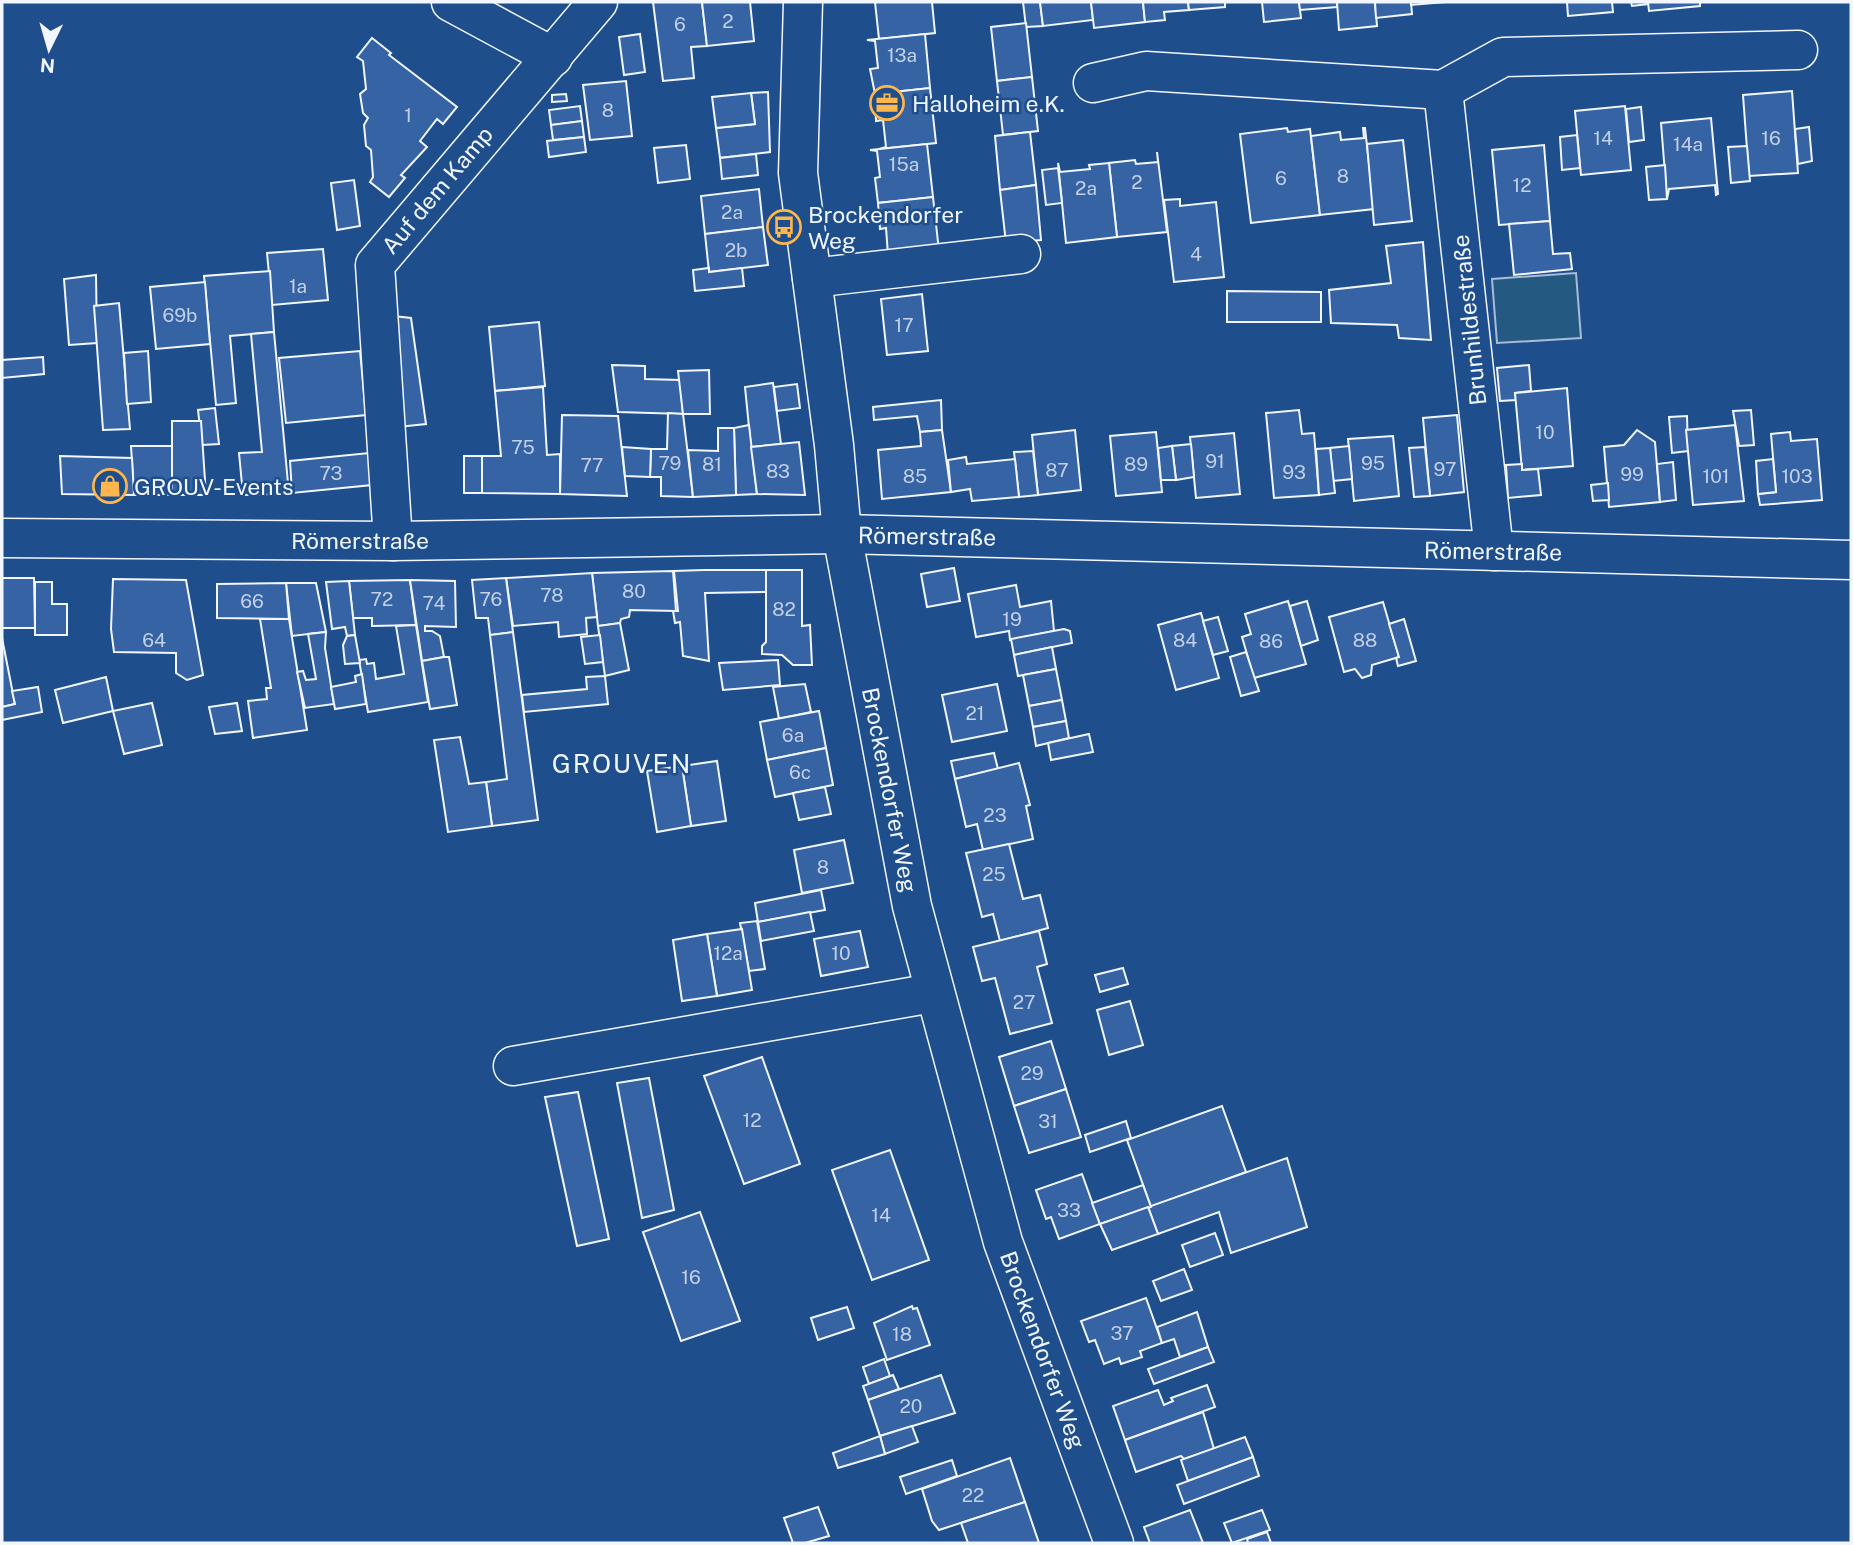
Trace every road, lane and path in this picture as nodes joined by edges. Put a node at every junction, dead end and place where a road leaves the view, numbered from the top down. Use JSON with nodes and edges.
{"nodes":[{"id":1,"x":451,"y":2,"type":"edge"},
{"id":2,"x":598,"y":2,"type":"edge"},
{"id":3,"x":803,"y":2,"type":"edge"},
{"id":4,"x":1798,"y":50,"type":"dead end"},
{"id":5,"x":553,"y":57,"type":"junction"},
{"id":6,"x":1093,"y":83,"type":"dead end"},
{"id":7,"x":1443,"y":90,"type":"junction"},
{"id":8,"x":1021,"y":254,"type":"dead end"},
{"id":9,"x":812,"y":278,"type":"junction"},
{"id":10,"x":842,"y":534,"type":"junction"},
{"id":11,"x":2,"y":538,"type":"edge"},
{"id":12,"x":393,"y":541,"type":"junction"},
{"id":13,"x":1494,"y":551,"type":"junction"},
{"id":14,"x":1851,"y":560,"type":"edge"},
{"id":15,"x":933,"y":993,"type":"junction"},
{"id":16,"x":513,"y":1066,"type":"dead end"},
{"id":17,"x":1114,"y":1543,"type":"edge"}],
"edges":[{"from":1,"to":5,"type":"street"},
{"from":2,"to":5,"type":"street","name":"Auf dem Kamp"},
{"from":3,"to":9,"type":"street","name":"Brockendorfer Weg"},
{"from":4,"to":7,"type":"street"},
{"from":5,"to":12,"type":"street","name":"Auf dem Kamp"},
{"from":6,"to":7,"type":"street"},
{"from":7,"to":13,"type":"street","name":"Brunhildestraße"},
{"from":8,"to":9,"type":"street"},
{"from":9,"to":10,"type":"street","name":"Brockendorfer Weg"},
{"from":10,"to":12,"type":"street","name":"Römerstraße"},
{"from":10,"to":13,"type":"street","name":"Römerstraße"},
{"from":10,"to":15,"type":"street","name":"Brockendorfer Weg"},
{"from":11,"to":12,"type":"street","name":"Römerstraße"},
{"from":13,"to":14,"type":"street","name":"Römerstraße"},
{"from":15,"to":16,"type":"street"},
{"from":15,"to":17,"type":"street","name":"Brockendorfer Weg"}]}
